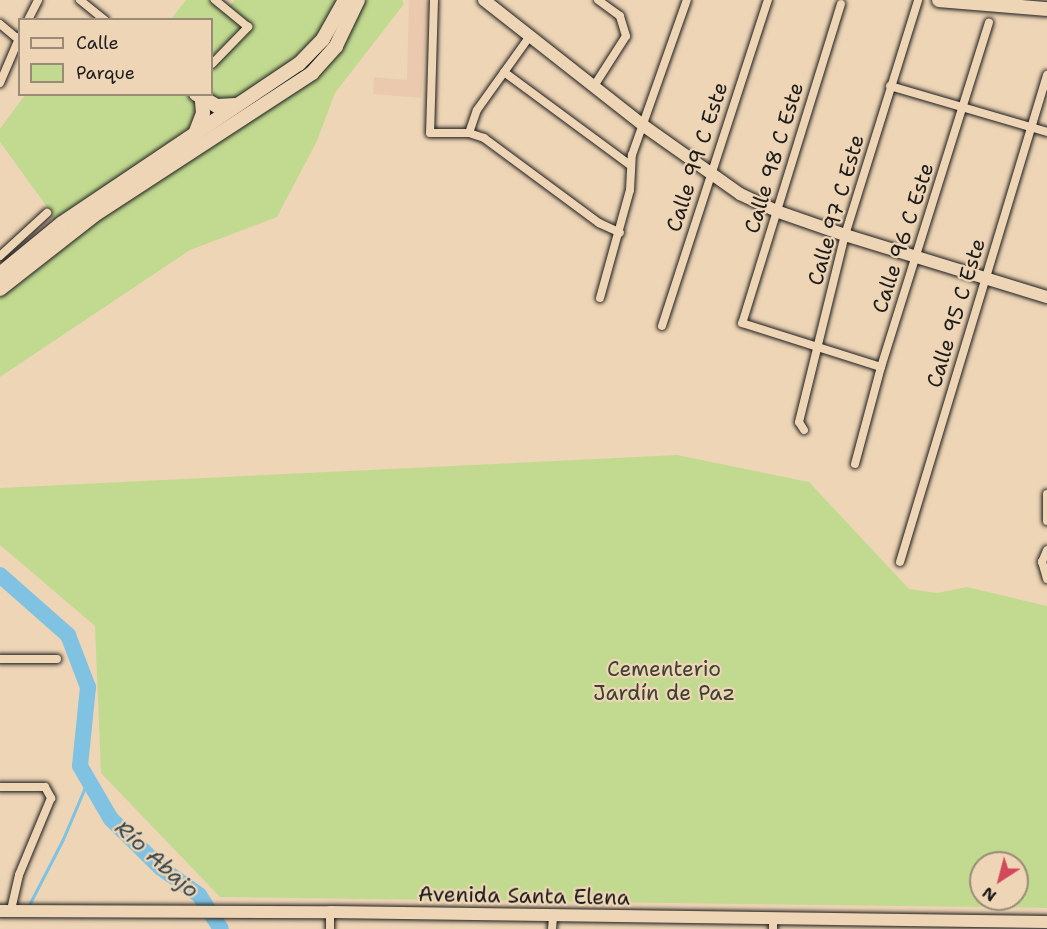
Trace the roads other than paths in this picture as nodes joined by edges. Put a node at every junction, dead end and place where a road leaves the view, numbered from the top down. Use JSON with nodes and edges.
{"nodes":[{"id":1,"x":38,"y":0,"type":"edge"},
{"id":2,"x":80,"y":0,"type":"edge"},
{"id":3,"x":215,"y":0,"type":"edge"},
{"id":4,"x":345,"y":0,"type":"edge"},
{"id":5,"x":358,"y":0,"type":"edge"},
{"id":6,"x":434,"y":0,"type":"edge"},
{"id":7,"x":485,"y":0,"type":"edge"},
{"id":8,"x":598,"y":0,"type":"edge"},
{"id":9,"x":687,"y":0,"type":"edge"},
{"id":10,"x":768,"y":0,"type":"edge"},
{"id":11,"x":918,"y":0,"type":"edge"},
{"id":12,"x":939,"y":0,"type":"edge"},
{"id":13,"x":841,"y":4,"type":"dead end"},
{"id":14,"x":1047,"y":9,"type":"edge"},
{"id":15,"x":29,"y":18,"type":"edge"},
{"id":16,"x":102,"y":18,"type":"edge"},
{"id":17,"x":989,"y":23,"type":"dead end"},
{"id":18,"x":0,"y":24,"type":"edge"},
{"id":19,"x":18,"y":36,"type":"edge"},
{"id":20,"x":530,"y":36,"type":"junction"},
{"id":21,"x":18,"y":39,"type":"edge"},
{"id":22,"x":324,"y":61,"type":"junction"},
{"id":23,"x":213,"y":62,"type":"edge"},
{"id":24,"x":504,"y":72,"type":"junction"},
{"id":25,"x":1047,"y":75,"type":"edge"},
{"id":26,"x":0,"y":83,"type":"edge"},
{"id":27,"x":594,"y":86,"type":"junction"},
{"id":28,"x":890,"y":86,"type":"junction"},
{"id":29,"x":198,"y":97,"type":"edge"},
{"id":30,"x":238,"y":105,"type":"junction"},
{"id":31,"x":963,"y":107,"type":"junction"},
{"id":32,"x":218,"y":118,"type":"junction"},
{"id":33,"x":644,"y":126,"type":"junction"},
{"id":34,"x":1031,"y":126,"type":"junction"},
{"id":35,"x":1047,"y":132,"type":"edge"},
{"id":36,"x":469,"y":133,"type":"junction"},
{"id":37,"x":195,"y":134,"type":"junction"},
{"id":38,"x":630,"y":165,"type":"junction"},
{"id":39,"x":710,"y":172,"type":"junction"},
{"id":40,"x":776,"y":211,"type":"junction"},
{"id":41,"x":47,"y":213,"type":"dead end"},
{"id":42,"x":620,"y":233,"type":"junction"},
{"id":43,"x":845,"y":235,"type":"junction"},
{"id":44,"x":0,"y":256,"type":"edge"},
{"id":45,"x":915,"y":257,"type":"junction"},
{"id":46,"x":0,"y":274,"type":"edge"},
{"id":47,"x":986,"y":278,"type":"junction"},
{"id":48,"x":0,"y":289,"type":"edge"},
{"id":49,"x":1047,"y":297,"type":"edge"},
{"id":50,"x":600,"y":298,"type":"dead end"},
{"id":51,"x":662,"y":326,"type":"dead end"},
{"id":52,"x":817,"y":346,"type":"junction"},
{"id":53,"x":881,"y":367,"type":"junction"},
{"id":54,"x":804,"y":430,"type":"dead end"},
{"id":55,"x":855,"y":464,"type":"dead end"},
{"id":56,"x":1047,"y":494,"type":"edge"},
{"id":57,"x":1047,"y":521,"type":"edge"},
{"id":58,"x":1047,"y":550,"type":"edge"},
{"id":59,"x":900,"y":562,"type":"dead end"},
{"id":60,"x":1047,"y":579,"type":"edge"},
{"id":61,"x":0,"y":659,"type":"edge"},
{"id":62,"x":57,"y":659,"type":"dead end"},
{"id":63,"x":0,"y":788,"type":"edge"},
{"id":64,"x":5,"y":911,"type":"edge"},
{"id":65,"x":330,"y":912,"type":"junction"},
{"id":66,"x":1047,"y":922,"type":"edge"},
{"id":67,"x":553,"y":923,"type":"edge"},
{"id":68,"x":773,"y":924,"type":"edge"},
{"id":69,"x":994,"y":925,"type":"edge"},
{"id":70,"x":330,"y":929,"type":"edge"}],
"edges":[{"from":1,"to":15,"type":"street"},
{"from":2,"to":16,"type":"street"},
{"from":3,"to":23,"type":"street"},
{"from":4,"to":30,"type":"main road"},
{"from":5,"to":22,"type":"main road"},
{"from":6,"to":36,"type":"street"},
{"from":7,"to":20,"type":"street"},
{"from":8,"to":27,"type":"street"},
{"from":9,"to":33,"type":"street"},
{"from":10,"to":39,"type":"street","name":"Calle 99 C Este"},
{"from":11,"to":28,"type":"street","name":"Calle 97 C Este"},
{"from":12,"to":14,"type":"main road"},
{"from":13,"to":40,"type":"street","name":"Calle 98 C Este"},
{"from":17,"to":31,"type":"street","name":"Calle 96 C Este"},
{"from":18,"to":19,"type":"street"},
{"from":20,"to":24,"type":"street"},
{"from":20,"to":27,"type":"street"},
{"from":21,"to":26,"type":"street"},
{"from":22,"to":32,"type":"main road"},
{"from":22,"to":48,"type":"main road"},
{"from":24,"to":36,"type":"street"},
{"from":24,"to":38,"type":"street"},
{"from":25,"to":34,"type":"street","name":"Calle 95 C Este"},
{"from":27,"to":33,"type":"street"},
{"from":28,"to":31,"type":"street"},
{"from":28,"to":43,"type":"street","name":"Calle 97 C Este"},
{"from":29,"to":30,"type":"main road"},
{"from":29,"to":32,"type":"street"},
{"from":29,"to":37,"type":"main road"},
{"from":30,"to":32,"type":"main road"},
{"from":31,"to":34,"type":"street"},
{"from":31,"to":45,"type":"street","name":"Calle 96 C Este"},
{"from":32,"to":37,"type":"main road"},
{"from":33,"to":38,"type":"street"},
{"from":33,"to":39,"type":"street"},
{"from":34,"to":35,"type":"street"},
{"from":34,"to":47,"type":"street","name":"Calle 95 C Este"},
{"from":36,"to":42,"type":"street"},
{"from":37,"to":46,"type":"main road"},
{"from":38,"to":42,"type":"street"},
{"from":39,"to":40,"type":"street"},
{"from":39,"to":51,"type":"street","name":"Calle 99 C Este"},
{"from":40,"to":43,"type":"street"},
{"from":40,"to":52,"type":"street","name":"Calle 98 C Este"},
{"from":41,"to":44,"type":"street"},
{"from":42,"to":50,"type":"street"},
{"from":43,"to":45,"type":"street"},
{"from":43,"to":52,"type":"street","name":"Calle 97 C Este"},
{"from":45,"to":47,"type":"street"},
{"from":45,"to":53,"type":"street","name":"Calle 96 C Este"},
{"from":47,"to":49,"type":"street"},
{"from":47,"to":59,"type":"street","name":"Calle 95 C Este"},
{"from":52,"to":53,"type":"street"},
{"from":52,"to":54,"type":"street","name":"Calle 97 C Este"},
{"from":53,"to":55,"type":"street","name":"Calle 96 C Este"},
{"from":56,"to":57,"type":"street"},
{"from":58,"to":60,"type":"street"},
{"from":61,"to":62,"type":"street"},
{"from":63,"to":64,"type":"street"},
{"from":64,"to":65,"type":"street","name":"Avenida Santa Elena"},
{"from":65,"to":67,"type":"street","name":"Avenida Santa Elena"},
{"from":65,"to":70,"type":"street"},
{"from":66,"to":69,"type":"street","name":"Avenida Santa Elena"},
{"from":67,"to":68,"type":"street","name":"Avenida Santa Elena"},
{"from":68,"to":69,"type":"street","name":"Avenida Santa Elena"}]}
